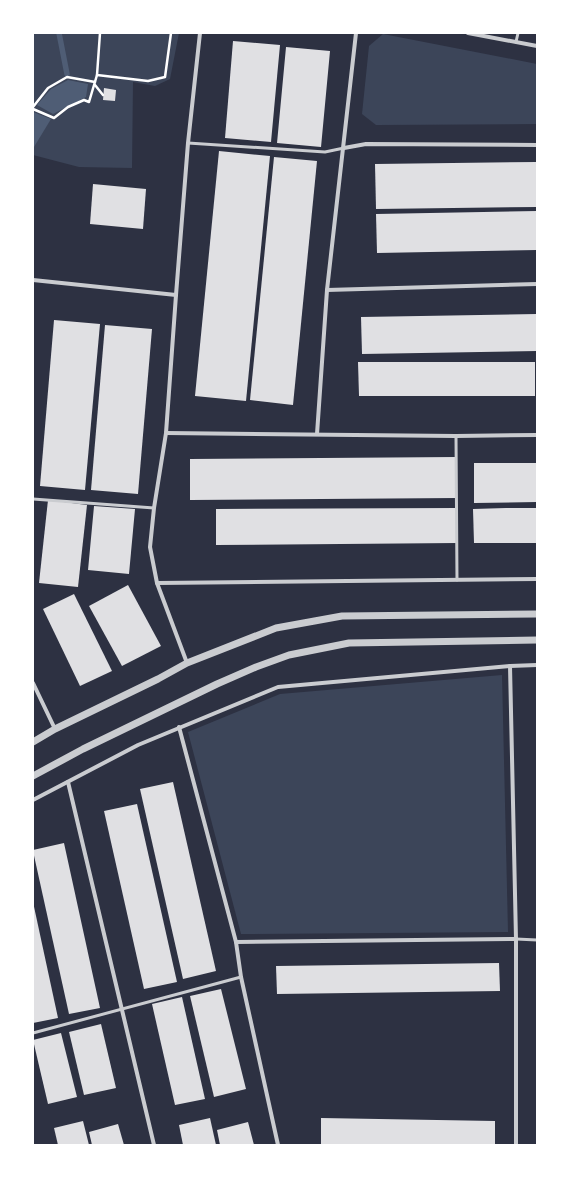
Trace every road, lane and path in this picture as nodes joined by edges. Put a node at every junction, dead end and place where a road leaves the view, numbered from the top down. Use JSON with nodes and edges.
{"nodes":[{"id":1,"x":100,"y":33,"type":"edge"},
{"id":2,"x":171,"y":33,"type":"edge"},
{"id":3,"x":200,"y":33,"type":"edge"},
{"id":4,"x":356,"y":33,"type":"edge"},
{"id":5,"x":468,"y":33,"type":"edge"},
{"id":6,"x":518,"y":33,"type":"edge"},
{"id":7,"x":516,"y":42,"type":"junction"},
{"id":8,"x":537,"y":46,"type":"edge"},
{"id":9,"x":97,"y":75,"type":"junction"},
{"id":10,"x":95,"y":83,"type":"junction"},
{"id":11,"x":104,"y":95,"type":"dead end"},
{"id":12,"x":33,"y":108,"type":"edge"},
{"id":13,"x":188,"y":143,"type":"junction"},
{"id":14,"x":537,"y":144,"type":"edge"},
{"id":15,"x":344,"y":148,"type":"junction"},
{"id":16,"x":33,"y":280,"type":"edge"},
{"id":17,"x":537,"y":284,"type":"edge"},
{"id":18,"x":327,"y":290,"type":"junction"},
{"id":19,"x":176,"y":294,"type":"junction"},
{"id":20,"x":166,"y":433,"type":"junction"},
{"id":21,"x":317,"y":434,"type":"junction"},
{"id":22,"x":537,"y":435,"type":"edge"},
{"id":23,"x":456,"y":436,"type":"junction"},
{"id":24,"x":33,"y":499,"type":"edge"},
{"id":25,"x":154,"y":508,"type":"junction"},
{"id":26,"x":537,"y":579,"type":"edge"},
{"id":27,"x":457,"y":580,"type":"junction"},
{"id":28,"x":157,"y":583,"type":"junction"},
{"id":29,"x":537,"y":614,"type":"edge"},
{"id":30,"x":537,"y":640,"type":"edge"},
{"id":31,"x":187,"y":663,"type":"junction"},
{"id":32,"x":537,"y":665,"type":"edge"},
{"id":33,"x":510,"y":666,"type":"junction"},
{"id":34,"x":33,"y":683,"type":"edge"},
{"id":35,"x":180,"y":727,"type":"junction"},
{"id":36,"x":55,"y":729,"type":"junction"},
{"id":37,"x":33,"y":742,"type":"edge"},
{"id":38,"x":33,"y":776,"type":"edge"},
{"id":39,"x":68,"y":782,"type":"junction"},
{"id":40,"x":33,"y":800,"type":"edge"},
{"id":41,"x":516,"y":940,"type":"junction"},
{"id":42,"x":537,"y":940,"type":"edge"},
{"id":43,"x":236,"y":942,"type":"junction"},
{"id":44,"x":241,"y":977,"type":"junction"},
{"id":45,"x":122,"y":1009,"type":"junction"},
{"id":46,"x":33,"y":1033,"type":"edge"},
{"id":47,"x":154,"y":1145,"type":"edge"},
{"id":48,"x":278,"y":1145,"type":"edge"},
{"id":49,"x":516,"y":1145,"type":"edge"}],
"edges":[{"from":1,"to":9,"type":"path"},
{"from":2,"to":9,"type":"path"},
{"from":3,"to":13,"type":"street"},
{"from":4,"to":15,"type":"street"},
{"from":5,"to":7,"type":"street"},
{"from":6,"to":7,"type":"lane"},
{"from":7,"to":8,"type":"street"},
{"from":9,"to":10,"type":"path"},
{"from":10,"to":11,"type":"path"},
{"from":10,"to":12,"type":"path"},
{"from":10,"to":12,"type":"path"},
{"from":13,"to":15,"type":"lane"},
{"from":13,"to":19,"type":"street"},
{"from":14,"to":15,"type":"street"},
{"from":15,"to":18,"type":"street"},
{"from":16,"to":19,"type":"street"},
{"from":17,"to":18,"type":"street"},
{"from":18,"to":21,"type":"street"},
{"from":19,"to":20,"type":"street"},
{"from":20,"to":21,"type":"street"},
{"from":20,"to":25,"type":"street"},
{"from":21,"to":23,"type":"street"},
{"from":22,"to":23,"type":"street"},
{"from":23,"to":27,"type":"lane"},
{"from":24,"to":25,"type":"lane"},
{"from":25,"to":28,"type":"street"},
{"from":26,"to":27,"type":"street"},
{"from":27,"to":28,"type":"street"},
{"from":28,"to":31,"type":"street"},
{"from":29,"to":31,"type":"street"},
{"from":30,"to":38,"type":"street"},
{"from":31,"to":36,"type":"street"},
{"from":32,"to":33,"type":"street"},
{"from":33,"to":35,"type":"street"},
{"from":33,"to":41,"type":"street"},
{"from":34,"to":36,"type":"street"},
{"from":35,"to":39,"type":"street"},
{"from":35,"to":43,"type":"street"},
{"from":36,"to":37,"type":"street"},
{"from":39,"to":40,"type":"street"},
{"from":39,"to":45,"type":"street"},
{"from":41,"to":42,"type":"lane"},
{"from":41,"to":43,"type":"street"},
{"from":41,"to":49,"type":"street"},
{"from":43,"to":44,"type":"street"},
{"from":44,"to":45,"type":"lane"},
{"from":44,"to":48,"type":"street"},
{"from":45,"to":46,"type":"lane"},
{"from":45,"to":47,"type":"street"}]}
